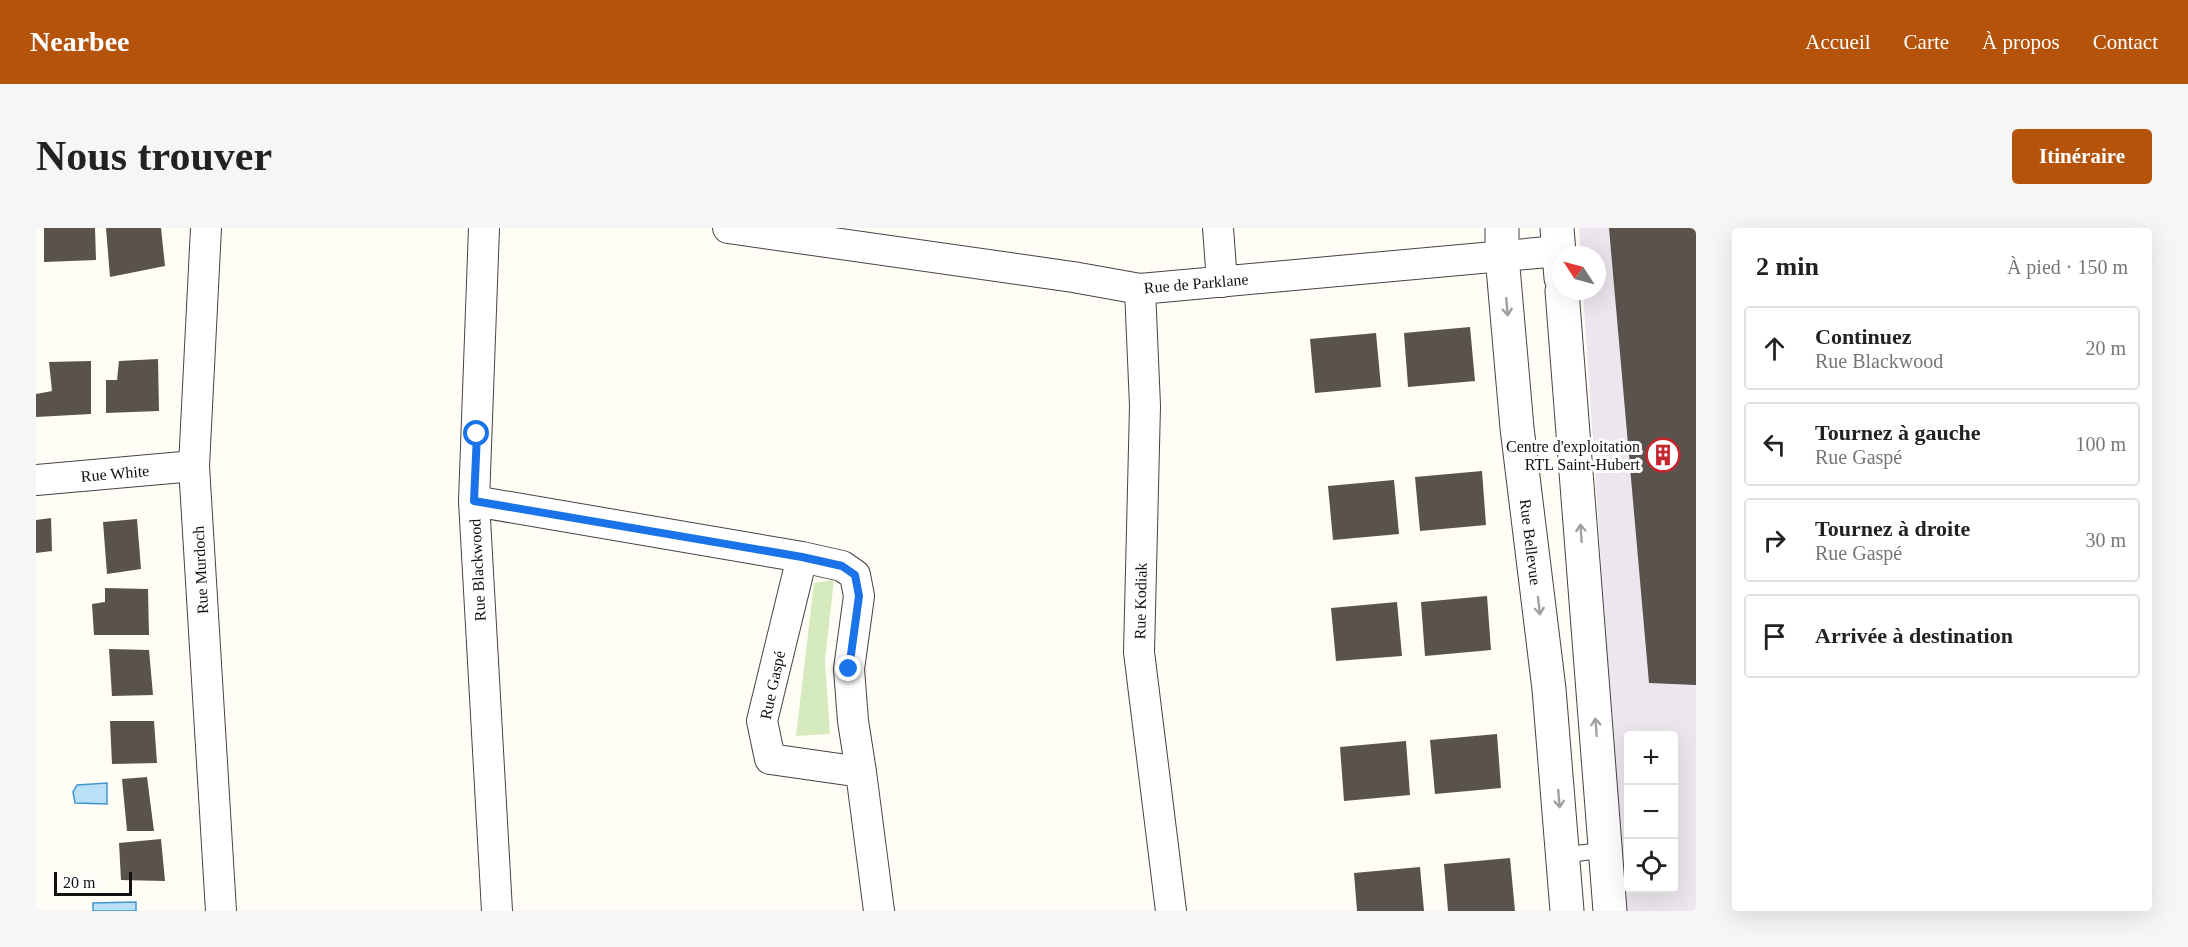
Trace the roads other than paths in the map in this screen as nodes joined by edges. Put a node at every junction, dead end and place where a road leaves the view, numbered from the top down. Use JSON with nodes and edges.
{"nodes":[{"id":1,"x":206,"y":228,"type":"edge"},
{"id":2,"x":484,"y":228,"type":"edge"},
{"id":3,"x":728,"y":228,"type":"edge"},
{"id":4,"x":1218,"y":228,"type":"edge"},
{"id":5,"x":1502,"y":242,"type":"edge"},
{"id":6,"x":1552,"y":251,"type":"edge"},
{"id":7,"x":1222,"y":282,"type":"junction"},
{"id":8,"x":1140,"y":289,"type":"junction"},
{"id":9,"x":1563,"y":300,"type":"edge"},
{"id":10,"x":194,"y":466,"type":"junction"},
{"id":11,"x":36,"y":480,"type":"edge"},
{"id":12,"x":474,"y":501,"type":"junction"},
{"id":13,"x":802,"y":557,"type":"junction"},
{"id":14,"x":861,"y":772,"type":"junction"},
{"id":15,"x":1605,"y":850,"type":"junction"},
{"id":16,"x":1563,"y":855,"type":"junction"},
{"id":17,"x":221,"y":911,"type":"edge"},
{"id":18,"x":497,"y":911,"type":"edge"},
{"id":19,"x":879,"y":911,"type":"edge"},
{"id":20,"x":1171,"y":911,"type":"edge"},
{"id":21,"x":1567,"y":911,"type":"edge"},
{"id":22,"x":1610,"y":911,"type":"edge"}],
"edges":[{"from":1,"to":10,"type":"street","name":"Rue Murdoch"},
{"from":2,"to":12,"type":"street","name":"Rue Blackwood"},
{"from":3,"to":8,"type":"street","name":"Rue de Parklane"},
{"from":4,"to":7,"type":"street"},
{"from":5,"to":6,"type":"street","name":"Rue de Parklane"},
{"from":5,"to":7,"type":"street","name":"Rue de Parklane"},
{"from":5,"to":16,"type":"street","name":"Rue Bellevue","one_way":true},
{"from":7,"to":8,"type":"street","name":"Rue de Parklane"},
{"from":8,"to":20,"type":"street","name":"Rue Kodiak"},
{"from":15,"to":9,"type":"street","one_way":true},
{"from":10,"to":11,"type":"street","name":"Rue White"},
{"from":10,"to":17,"type":"street","name":"Rue Murdoch"},
{"from":12,"to":13,"type":"street"},
{"from":12,"to":18,"type":"street","name":"Rue Blackwood"},
{"from":13,"to":14,"type":"street"},
{"from":13,"to":14,"type":"street","name":"Rue Gaspé"},
{"from":14,"to":19,"type":"street"},
{"from":15,"to":16,"type":"lane"},
{"from":15,"to":22,"type":"street"},
{"from":16,"to":21,"type":"street","name":"Rue Bellevue"}]}
